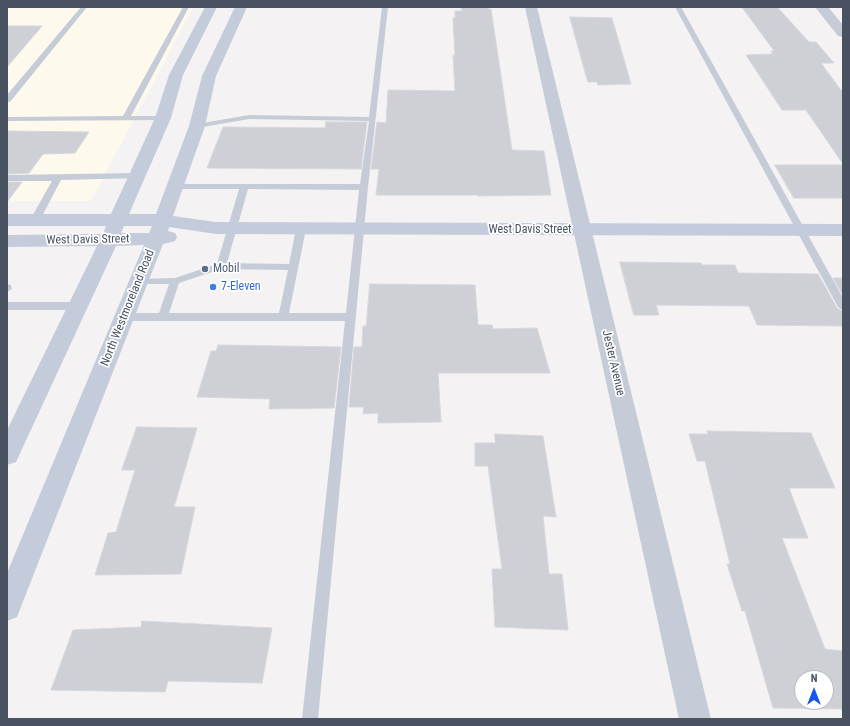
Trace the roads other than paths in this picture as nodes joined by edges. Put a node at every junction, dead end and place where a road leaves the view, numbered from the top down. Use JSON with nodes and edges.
{"nodes":[{"id":1,"x":84,"y":7,"type":"edge"},
{"id":2,"x":186,"y":7,"type":"edge"},
{"id":3,"x":211,"y":7,"type":"edge"},
{"id":4,"x":241,"y":7,"type":"edge"},
{"id":5,"x":385,"y":7,"type":"edge"},
{"id":6,"x":531,"y":7,"type":"edge"},
{"id":7,"x":678,"y":7,"type":"edge"},
{"id":8,"x":820,"y":7,"type":"edge"},
{"id":9,"x":843,"y":32,"type":"edge"},
{"id":10,"x":7,"y":100,"type":"edge"},
{"id":11,"x":126,"y":118,"type":"junction"},
{"id":12,"x":7,"y":119,"type":"edge"},
{"id":13,"x":373,"y":119,"type":"junction"},
{"id":14,"x":184,"y":120,"type":"junction"},
{"id":15,"x":138,"y":176,"type":"junction"},
{"id":16,"x":7,"y":178,"type":"edge"},
{"id":17,"x":58,"y":178,"type":"junction"},
{"id":18,"x":175,"y":186,"type":"junction"},
{"id":19,"x":244,"y":187,"type":"junction"},
{"id":20,"x":364,"y":187,"type":"junction"},
{"id":21,"x":7,"y":220,"type":"edge"},
{"id":22,"x":35,"y":220,"type":"junction"},
{"id":23,"x":119,"y":220,"type":"junction"},
{"id":24,"x":224,"y":228,"type":"junction"},
{"id":25,"x":301,"y":229,"type":"junction"},
{"id":26,"x":359,"y":229,"type":"junction"},
{"id":27,"x":159,"y":230,"type":"junction"},
{"id":28,"x":582,"y":230,"type":"junction"},
{"id":29,"x":801,"y":230,"type":"junction"},
{"id":30,"x":843,"y":230,"type":"edge"},
{"id":31,"x":109,"y":240,"type":"junction"},
{"id":32,"x":7,"y":241,"type":"edge"},
{"id":33,"x":221,"y":266,"type":"junction"},
{"id":34,"x":293,"y":267,"type":"junction"},
{"id":35,"x":139,"y":281,"type":"junction"},
{"id":36,"x":175,"y":281,"type":"junction"},
{"id":37,"x":7,"y":306,"type":"edge"},
{"id":38,"x":78,"y":306,"type":"junction"},
{"id":39,"x":843,"y":306,"type":"edge"},
{"id":40,"x":125,"y":317,"type":"junction"},
{"id":41,"x":163,"y":317,"type":"junction"},
{"id":42,"x":283,"y":317,"type":"junction"},
{"id":43,"x":350,"y":317,"type":"junction"},
{"id":44,"x":7,"y":455,"type":"edge"},
{"id":45,"x":7,"y":607,"type":"edge"},
{"id":46,"x":310,"y":719,"type":"edge"},
{"id":47,"x":695,"y":719,"type":"edge"}],
"edges":[{"from":1,"to":10,"type":"lane"},
{"from":2,"to":11,"type":"lane"},
{"from":3,"to":14,"type":"main road","name":"North Westmoreland Road"},
{"from":4,"to":14,"type":"main road","name":"North Westmoreland Road"},
{"from":5,"to":13,"type":"lane"},
{"from":6,"to":28,"type":"street","name":"Jester Avenue"},
{"from":7,"to":29,"type":"lane"},
{"from":8,"to":9,"type":"street"},
{"from":11,"to":12,"type":"lane"},
{"from":11,"to":14,"type":"lane"},
{"from":13,"to":14,"type":"lane"},
{"from":13,"to":20,"type":"lane"},
{"from":14,"to":15,"type":"main road","name":"North Westmoreland Road"},
{"from":14,"to":18,"type":"main road","name":"North Westmoreland Road"},
{"from":15,"to":17,"type":"lane"},
{"from":15,"to":23,"type":"main road","name":"North Westmoreland Road"},
{"from":16,"to":17,"type":"lane"},
{"from":17,"to":22,"type":"lane"},
{"from":18,"to":19,"type":"lane"},
{"from":18,"to":27,"type":"main road","name":"North Westmoreland Road"},
{"from":19,"to":20,"type":"lane"},
{"from":19,"to":24,"type":"lane"},
{"from":20,"to":26,"type":"lane"},
{"from":21,"to":22,"type":"main road","name":"West Davis Street"},
{"from":22,"to":23,"type":"main road","name":"West Davis Street"},
{"from":23,"to":27,"type":"main road","name":"West Davis Street"},
{"from":23,"to":31,"type":"main road","name":"North Westmoreland Road"},
{"from":24,"to":25,"type":"main road","name":"West Davis Street"},
{"from":24,"to":27,"type":"main road","name":"West Davis Street"},
{"from":24,"to":33,"type":"lane"},
{"from":25,"to":26,"type":"main road","name":"West Davis Street"},
{"from":25,"to":34,"type":"lane"},
{"from":26,"to":28,"type":"main road","name":"West Davis Street"},
{"from":26,"to":43,"type":"lane"},
{"from":27,"to":31,"type":"main road","name":"West Davis Street"},
{"from":27,"to":35,"type":"main road","name":"North Westmoreland Road"},
{"from":28,"to":29,"type":"main road","name":"West Davis Street"},
{"from":28,"to":47,"type":"street","name":"Jester Avenue"},
{"from":29,"to":30,"type":"main road","name":"West Davis Street"},
{"from":29,"to":39,"type":"lane"},
{"from":31,"to":32,"type":"main road","name":"West Davis Street"},
{"from":31,"to":38,"type":"main road","name":"North Westmoreland Road"},
{"from":33,"to":34,"type":"lane"},
{"from":33,"to":36,"type":"lane"},
{"from":34,"to":42,"type":"lane"},
{"from":35,"to":36,"type":"lane"},
{"from":35,"to":40,"type":"main road","name":"North Westmoreland Road"},
{"from":36,"to":41,"type":"lane"},
{"from":37,"to":38,"type":"lane"},
{"from":38,"to":44,"type":"main road","name":"North Westmoreland Road"},
{"from":40,"to":41,"type":"lane"},
{"from":40,"to":45,"type":"main road","name":"North Westmoreland Road"},
{"from":41,"to":42,"type":"lane"},
{"from":42,"to":43,"type":"lane"},
{"from":43,"to":46,"type":"lane"}]}
